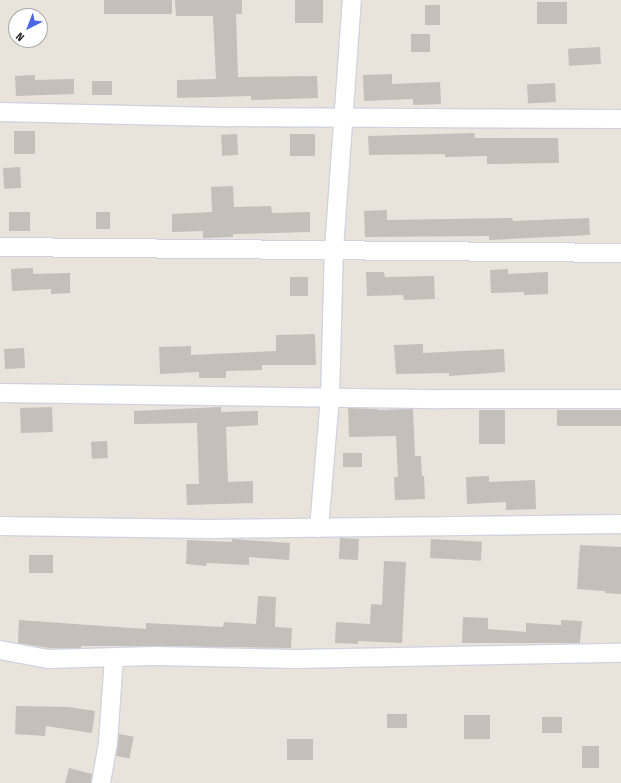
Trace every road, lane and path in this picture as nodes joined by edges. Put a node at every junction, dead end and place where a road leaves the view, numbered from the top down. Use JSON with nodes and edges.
{"nodes":[{"id":1,"x":352,"y":0,"type":"edge"},
{"id":2,"x":0,"y":112,"type":"edge"},
{"id":3,"x":345,"y":118,"type":"junction"},
{"id":4,"x":621,"y":119,"type":"edge"},
{"id":5,"x":0,"y":247,"type":"edge"},
{"id":6,"x":334,"y":249,"type":"junction"},
{"id":7,"x":621,"y":253,"type":"edge"},
{"id":8,"x":0,"y":393,"type":"edge"},
{"id":9,"x":330,"y":398,"type":"junction"},
{"id":10,"x":621,"y":399,"type":"edge"},
{"id":11,"x":621,"y":524,"type":"edge"},
{"id":12,"x":0,"y":526,"type":"edge"},
{"id":13,"x":319,"y":528,"type":"junction"},
{"id":14,"x":0,"y":650,"type":"edge"},
{"id":15,"x":621,"y":653,"type":"edge"},
{"id":16,"x":114,"y":657,"type":"junction"},
{"id":17,"x":101,"y":783,"type":"edge"}],
"edges":[{"from":1,"to":3,"type":"street"},
{"from":2,"to":3,"type":"street"},
{"from":3,"to":4,"type":"street"},
{"from":3,"to":6,"type":"street"},
{"from":5,"to":6,"type":"street"},
{"from":6,"to":7,"type":"street"},
{"from":6,"to":9,"type":"street"},
{"from":8,"to":9,"type":"street"},
{"from":9,"to":10,"type":"street"},
{"from":9,"to":13,"type":"street"},
{"from":11,"to":13,"type":"street"},
{"from":12,"to":13,"type":"street"},
{"from":14,"to":16,"type":"street"},
{"from":15,"to":16,"type":"street"},
{"from":16,"to":17,"type":"street"}]}
